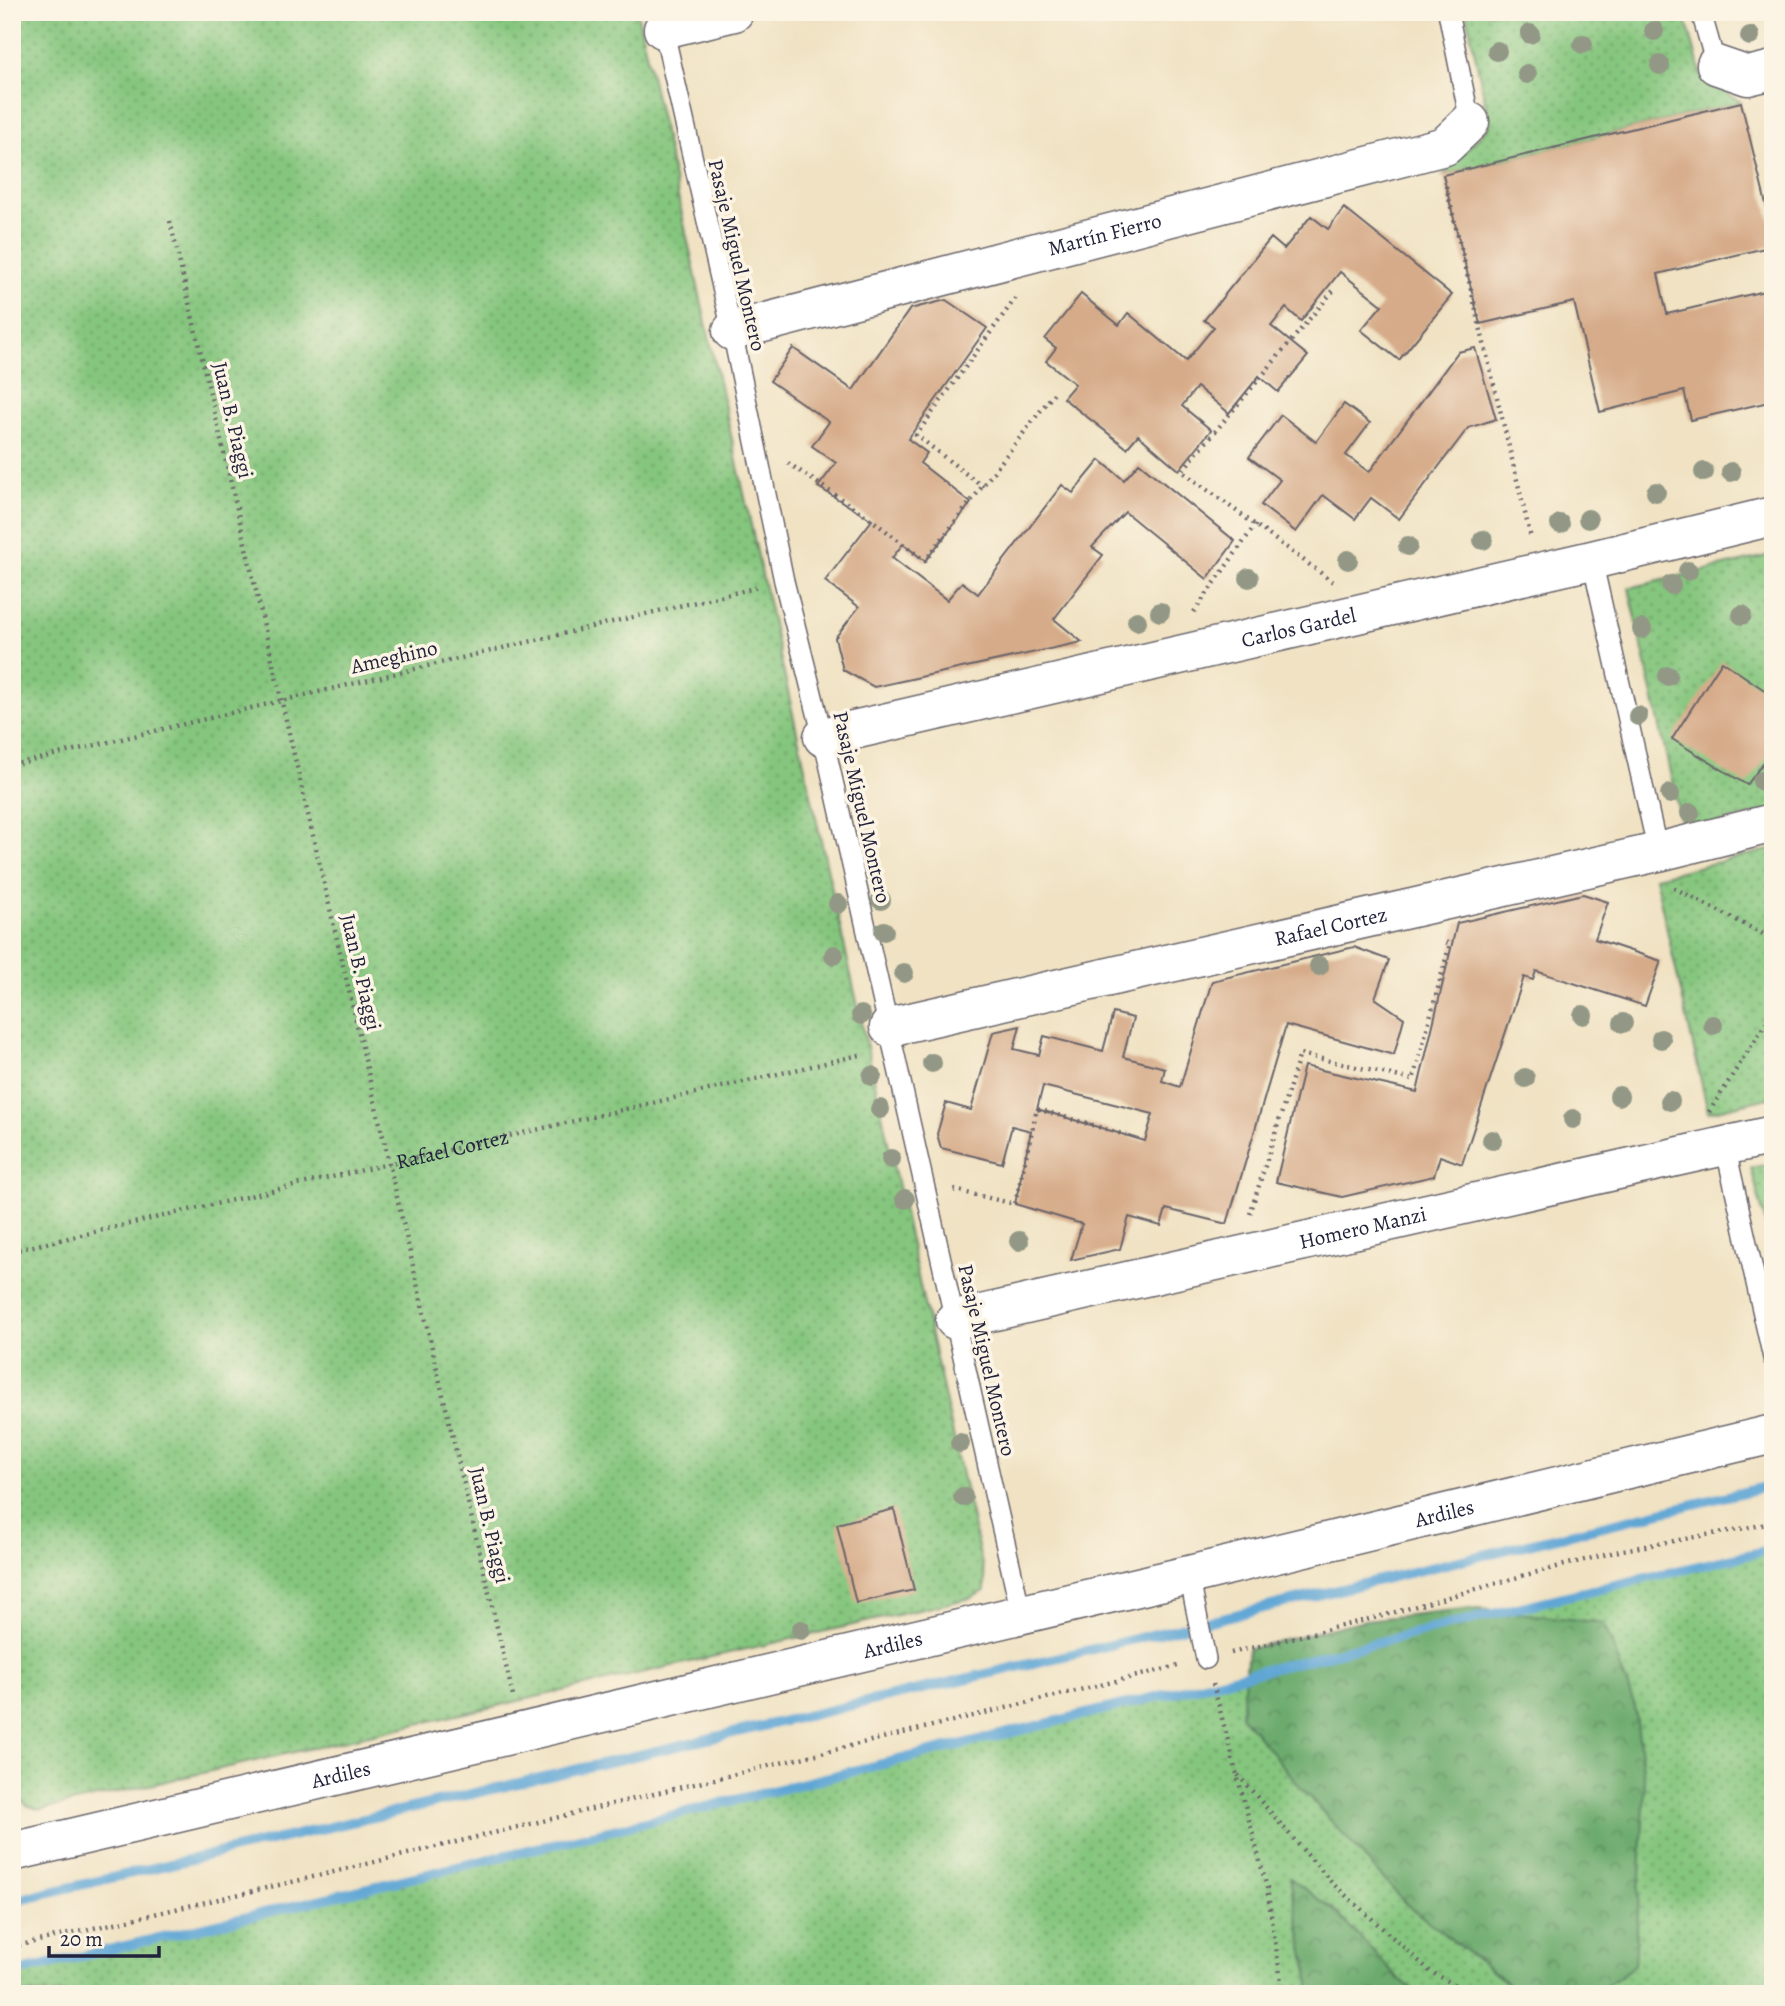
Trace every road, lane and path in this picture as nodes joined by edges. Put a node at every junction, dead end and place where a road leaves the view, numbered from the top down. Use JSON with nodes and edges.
{"nodes":[{"id":1,"x":734,"y":12,"type":"edge"},
{"id":2,"x":1448,"y":12,"type":"edge"},
{"id":3,"x":1701,"y":12,"type":"edge"},
{"id":4,"x":662,"y":21,"type":"edge"},
{"id":5,"x":1716,"y":65,"type":"joint"},
{"id":6,"x":1773,"y":69,"type":"edge"},
{"id":7,"x":1470,"y":122,"type":"joint"},
{"id":8,"x":1443,"y":175,"type":"dead end"},
{"id":9,"x":170,"y":221,"type":"dead end"},
{"id":10,"x":1022,"y":290,"type":"dead end"},
{"id":11,"x":1333,"y":291,"type":"dead end"},
{"id":12,"x":732,"y":331,"type":"junction"},
{"id":13,"x":1055,"y":392,"type":"dead end"},
{"id":14,"x":784,"y":460,"type":"dead end"},
{"id":15,"x":983,"y":486,"type":"junction"},
{"id":16,"x":1773,"y":516,"type":"edge"},
{"id":17,"x":1256,"y":524,"type":"junction"},
{"id":18,"x":1533,"y":545,"type":"dead end"},
{"id":19,"x":1592,"y":560,"type":"junction"},
{"id":20,"x":784,"y":581,"type":"junction"},
{"id":21,"x":1342,"y":589,"type":"dead end"},
{"id":22,"x":1187,"y":623,"type":"dead end"},
{"id":23,"x":282,"y":701,"type":"junction"},
{"id":24,"x":823,"y":737,"type":"junction"},
{"id":25,"x":12,"y":765,"type":"edge"},
{"id":26,"x":1773,"y":823,"type":"edge"},
{"id":27,"x":1662,"y":868,"type":"junction"},
{"id":28,"x":1773,"y":939,"type":"edge"},
{"id":29,"x":1440,"y":940,"type":"dead end"},
{"id":30,"x":1773,"y":1012,"type":"edge"},
{"id":31,"x":891,"y":1037,"type":"junction"},
{"id":32,"x":1708,"y":1112,"type":"dead end"},
{"id":33,"x":1126,"y":1135,"type":"dead end"},
{"id":34,"x":1773,"y":1135,"type":"edge"},
{"id":35,"x":1725,"y":1146,"type":"junction"},
{"id":36,"x":389,"y":1163,"type":"junction"},
{"id":37,"x":953,"y":1190,"type":"dead end"},
{"id":38,"x":1248,"y":1219,"type":"dead end"},
{"id":39,"x":12,"y":1251,"type":"edge"},
{"id":40,"x":955,"y":1320,"type":"junction"},
{"id":41,"x":1773,"y":1358,"type":"edge"},
{"id":42,"x":1773,"y":1434,"type":"edge"},
{"id":43,"x":1773,"y":1523,"type":"edge"},
{"id":44,"x":1189,"y":1574,"type":"junction"},
{"id":45,"x":1021,"y":1613,"type":"junction"},
{"id":46,"x":1206,"y":1659,"type":"junction"},
{"id":47,"x":522,"y":1731,"type":"junction"},
{"id":48,"x":1237,"y":1774,"type":"junction"},
{"id":49,"x":12,"y":1852,"type":"edge"},
{"id":50,"x":12,"y":1947,"type":"edge"},
{"id":51,"x":1283,"y":1994,"type":"edge"},
{"id":52,"x":1471,"y":1994,"type":"edge"}],
"edges":[{"from":1,"to":4,"type":"street"},
{"from":2,"to":7,"type":"lane"},
{"from":3,"to":5,"type":"lane"},
{"from":4,"to":12,"type":"lane","name":"Pasaje Miguel Montero"},
{"from":5,"to":6,"type":"street"},
{"from":7,"to":12,"type":"street","name":"Martín Fierro"},
{"from":8,"to":18,"type":"path"},
{"from":9,"to":23,"type":"path","name":"Juan B. Piaggi"},
{"from":10,"to":15,"type":"path"},
{"from":11,"to":17,"type":"path"},
{"from":12,"to":20,"type":"lane","name":"Pasaje Miguel Montero"},
{"from":13,"to":15,"type":"path"},
{"from":14,"to":15,"type":"path"},
{"from":16,"to":19,"type":"street","name":"Carlos Gardel"},
{"from":17,"to":21,"type":"path"},
{"from":17,"to":22,"type":"path"},
{"from":19,"to":24,"type":"street","name":"Carlos Gardel"},
{"from":19,"to":27,"type":"lane"},
{"from":20,"to":23,"type":"path","name":"Ameghino"},
{"from":20,"to":24,"type":"lane","name":"Pasaje Miguel Montero"},
{"from":23,"to":25,"type":"path","name":"Ameghino"},
{"from":23,"to":36,"type":"path","name":"Juan B. Piaggi"},
{"from":24,"to":31,"type":"lane","name":"Pasaje Miguel Montero"},
{"from":26,"to":27,"type":"street","name":"Rafael Cortez"},
{"from":27,"to":28,"type":"path"},
{"from":27,"to":31,"type":"street","name":"Rafael Cortez"},
{"from":29,"to":38,"type":"path"},
{"from":30,"to":32,"type":"path"},
{"from":31,"to":36,"type":"path","name":"Rafael Cortez"},
{"from":31,"to":40,"type":"lane","name":"Pasaje Miguel Montero"},
{"from":33,"to":37,"type":"path"},
{"from":34,"to":35,"type":"street","name":"Homero Manzi"},
{"from":35,"to":40,"type":"street","name":"Homero Manzi"},
{"from":35,"to":41,"type":"lane"},
{"from":36,"to":39,"type":"path","name":"Rafael Cortez"},
{"from":36,"to":47,"type":"path","name":"Juan B. Piaggi"},
{"from":40,"to":45,"type":"lane","name":"Pasaje Miguel Montero"},
{"from":42,"to":44,"type":"street","name":"Ardiles"},
{"from":43,"to":46,"type":"path"},
{"from":44,"to":45,"type":"street","name":"Ardiles"},
{"from":44,"to":46,"type":"lane"},
{"from":45,"to":47,"type":"street","name":"Ardiles"},
{"from":46,"to":48,"type":"path"},
{"from":46,"to":50,"type":"path"},
{"from":47,"to":49,"type":"street","name":"Ardiles"},
{"from":48,"to":51,"type":"path"},
{"from":48,"to":52,"type":"path"}]}
